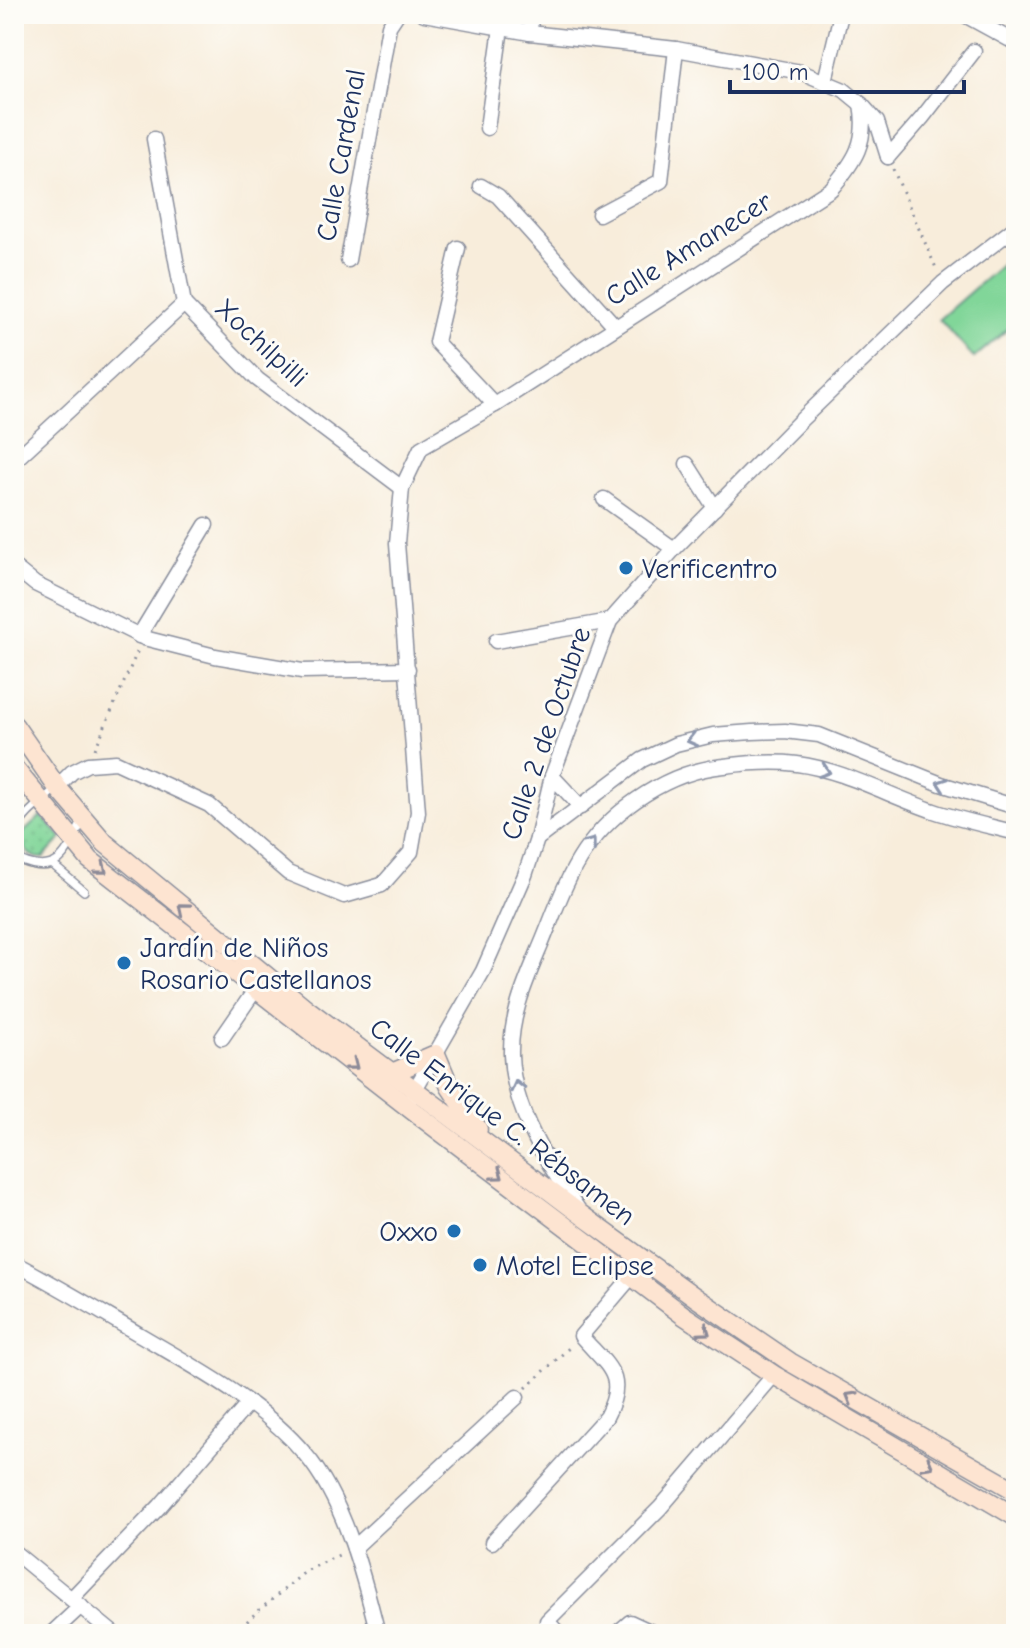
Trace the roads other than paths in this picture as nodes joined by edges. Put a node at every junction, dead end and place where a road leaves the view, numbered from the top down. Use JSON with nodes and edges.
{"nodes":[{"id":1,"x":397,"y":14,"type":"edge"},
{"id":2,"x":424,"y":14,"type":"edge"},
{"id":3,"x":531,"y":14,"type":"edge"},
{"id":4,"x":841,"y":14,"type":"edge"},
{"id":5,"x":963,"y":14,"type":"edge"},
{"id":6,"x":501,"y":28,"type":"junction"},
{"id":7,"x":530,"y":33,"type":"junction"},
{"id":8,"x":1016,"y":43,"type":"edge"},
{"id":9,"x":676,"y":49,"type":"junction"},
{"id":10,"x":974,"y":51,"type":"dead end"},
{"id":11,"x":825,"y":81,"type":"junction"},
{"id":12,"x":861,"y":104,"type":"junction"},
{"id":13,"x":487,"y":128,"type":"dead end"},
{"id":14,"x":154,"y":139,"type":"dead end"},
{"id":15,"x":481,"y":186,"type":"dead end"},
{"id":16,"x":599,"y":214,"type":"dead end"},
{"id":17,"x":1016,"y":227,"type":"edge"},
{"id":18,"x":458,"y":248,"type":"dead end"},
{"id":19,"x":348,"y":260,"type":"dead end"},
{"id":20,"x":184,"y":304,"type":"junction"},
{"id":21,"x":615,"y":326,"type":"junction"},
{"id":22,"x":495,"y":405,"type":"junction"},
{"id":23,"x":14,"y":461,"type":"edge"},
{"id":24,"x":687,"y":464,"type":"dead end"},
{"id":25,"x":402,"y":488,"type":"junction"},
{"id":26,"x":604,"y":499,"type":"dead end"},
{"id":27,"x":715,"y":508,"type":"junction"},
{"id":28,"x":206,"y":525,"type":"dead end"},
{"id":29,"x":674,"y":549,"type":"junction"},
{"id":30,"x":14,"y":567,"type":"edge"},
{"id":31,"x":610,"y":621,"type":"junction"},
{"id":32,"x":141,"y":637,"type":"junction"},
{"id":33,"x":496,"y":641,"type":"dead end"},
{"id":34,"x":408,"y":669,"type":"junction"},
{"id":35,"x":14,"y":725,"type":"edge"},
{"id":36,"x":14,"y":768,"type":"edge"},
{"id":37,"x":552,"y":776,"type":"junction"},
{"id":38,"x":57,"y":787,"type":"junction"},
{"id":39,"x":41,"y":803,"type":"junction"},
{"id":40,"x":581,"y":807,"type":"junction"},
{"id":41,"x":1016,"y":807,"type":"edge"},
{"id":42,"x":83,"y":820,"type":"junction"},
{"id":43,"x":1016,"y":833,"type":"edge"},
{"id":44,"x":537,"y":839,"type":"junction"},
{"id":45,"x":73,"y":840,"type":"junction"},
{"id":46,"x":53,"y":865,"type":"junction"},
{"id":47,"x":84,"y":891,"type":"dead end"},
{"id":48,"x":255,"y":990,"type":"junction"},
{"id":49,"x":222,"y":1038,"type":"dead end"},
{"id":50,"x":436,"y":1054,"type":"junction"},
{"id":51,"x":392,"y":1073,"type":"junction"},
{"id":52,"x":414,"y":1091,"type":"junction"},
{"id":53,"x":413,"y":1111,"type":"junction"},
{"id":54,"x":492,"y":1147,"type":"junction"},
{"id":55,"x":583,"y":1216,"type":"junction"},
{"id":56,"x":14,"y":1263,"type":"edge"},
{"id":57,"x":632,"y":1276,"type":"junction"},
{"id":58,"x":774,"y":1375,"type":"junction"},
{"id":59,"x":517,"y":1397,"type":"road end"},
{"id":60,"x":248,"y":1404,"type":"junction"},
{"id":61,"x":1016,"y":1491,"type":"edge"},
{"id":62,"x":1016,"y":1517,"type":"edge"},
{"id":63,"x":492,"y":1542,"type":"dead end"},
{"id":64,"x":354,"y":1548,"type":"junction"},
{"id":65,"x":14,"y":1552,"type":"edge"},
{"id":66,"x":76,"y":1602,"type":"junction"},
{"id":67,"x":51,"y":1634,"type":"edge"},
{"id":68,"x":114,"y":1634,"type":"edge"},
{"id":69,"x":378,"y":1634,"type":"edge"},
{"id":70,"x":559,"y":1634,"type":"edge"},
{"id":71,"x":616,"y":1634,"type":"edge"},
{"id":72,"x":656,"y":1634,"type":"edge"}],
"edges":[{"from":1,"to":19,"type":"street","name":"Calle Cardenal"},
{"from":2,"to":6,"type":"street"},
{"from":3,"to":7,"type":"street"},
{"from":4,"to":11,"type":"street"},
{"from":5,"to":8,"type":"street"},
{"from":6,"to":7,"type":"street"},
{"from":6,"to":13,"type":"street"},
{"from":7,"to":9,"type":"street"},
{"from":9,"to":11,"type":"street"},
{"from":9,"to":16,"type":"street"},
{"from":10,"to":12,"type":"street"},
{"from":11,"to":12,"type":"street"},
{"from":12,"to":21,"type":"street","name":"Calle Amanecer"},
{"from":14,"to":20,"type":"street","name":"Xochilpilli"},
{"from":15,"to":21,"type":"street"},
{"from":17,"to":27,"type":"street","name":"Calle 2 de Octubre"},
{"from":18,"to":22,"type":"street"},
{"from":20,"to":23,"type":"street"},
{"from":20,"to":25,"type":"street","name":"Xochilpilli"},
{"from":21,"to":22,"type":"street","name":"Calle Amanecer"},
{"from":22,"to":25,"type":"street","name":"Calle Amanecer"},
{"from":24,"to":27,"type":"street"},
{"from":25,"to":34,"type":"street","name":"Calle Amanecer"},
{"from":26,"to":29,"type":"street"},
{"from":27,"to":29,"type":"street","name":"Calle 2 de Octubre"},
{"from":28,"to":32,"type":"street"},
{"from":29,"to":31,"type":"street","name":"Calle 2 de Octubre"},
{"from":30,"to":32,"type":"street"},
{"from":31,"to":33,"type":"street"},
{"from":31,"to":37,"type":"street","name":"Calle 2 de Octubre"},
{"from":32,"to":34,"type":"street"},
{"from":34,"to":38,"type":"street","name":"Calle Amanecer"},
{"from":35,"to":38,"type":"main road","name":"Calle Enrique C. Rébsamen"},
{"from":36,"to":39,"type":"main road","name":"Calle Enrique C. Rébsamen"},
{"from":37,"to":40,"type":"street"},
{"from":37,"to":44,"type":"street","name":"Calle 2 de Octubre"},
{"from":38,"to":39,"type":"lane"},
{"from":38,"to":42,"type":"main road","name":"Calle Enrique C. Rébsamen"},
{"from":39,"to":45,"type":"main road","name":"Calle Enrique C. Rébsamen"},
{"from":39,"to":46,"type":"lane"},
{"from":41,"to":40,"type":"street","one_way":true},
{"from":40,"to":44,"type":"street"},
{"from":42,"to":45,"type":"lane"},
{"from":51,"to":42,"type":"main road","name":"Calle Enrique C. Rébsamen","one_way":true},
{"from":55,"to":43,"type":"street","one_way":true},
{"from":44,"to":50,"type":"street","name":"Calle 2 de Octubre"},
{"from":45,"to":46,"type":"lane"},
{"from":45,"to":48,"type":"main road","name":"Calle Enrique C. Rébsamen","one_way":true},
{"from":46,"to":47,"type":"lane"},
{"from":48,"to":49,"type":"street"},
{"from":48,"to":53,"type":"main road","name":"Calle Enrique C. Rébsamen","one_way":true},
{"from":50,"to":51,"type":"main road"},
{"from":50,"to":52,"type":"street","name":"Calle 2 de Octubre"},
{"from":50,"to":54,"type":"main road"},
{"from":51,"to":52,"type":"main road","name":"Calle Enrique C. Rébsamen"},
{"from":52,"to":53,"type":"street","name":"Calle 2 de Octubre"},
{"from":52,"to":54,"type":"main road","name":"Calle Enrique C. Rébsamen"},
{"from":53,"to":57,"type":"main road","name":"Calle Enrique C. Rébsamen","one_way":true},
{"from":54,"to":55,"type":"main road","name":"Calle Enrique C. Rébsamen"},
{"from":61,"to":55,"type":"main road","name":"Calle Enrique C. Rébsamen","one_way":true},
{"from":56,"to":60,"type":"street"},
{"from":57,"to":58,"type":"main road","name":"Calle Enrique C. Rébsamen","one_way":true},
{"from":57,"to":63,"type":"street"},
{"from":58,"to":62,"type":"main road","name":"Calle Enrique C. Rébsamen","one_way":true},
{"from":58,"to":70,"type":"street"},
{"from":59,"to":64,"type":"street"},
{"from":60,"to":64,"type":"street"},
{"from":60,"to":66,"type":"street"},
{"from":64,"to":69,"type":"street"},
{"from":65,"to":66,"type":"street"},
{"from":66,"to":67,"type":"street"},
{"from":66,"to":68,"type":"street"},
{"from":71,"to":72,"type":"street"}]}
